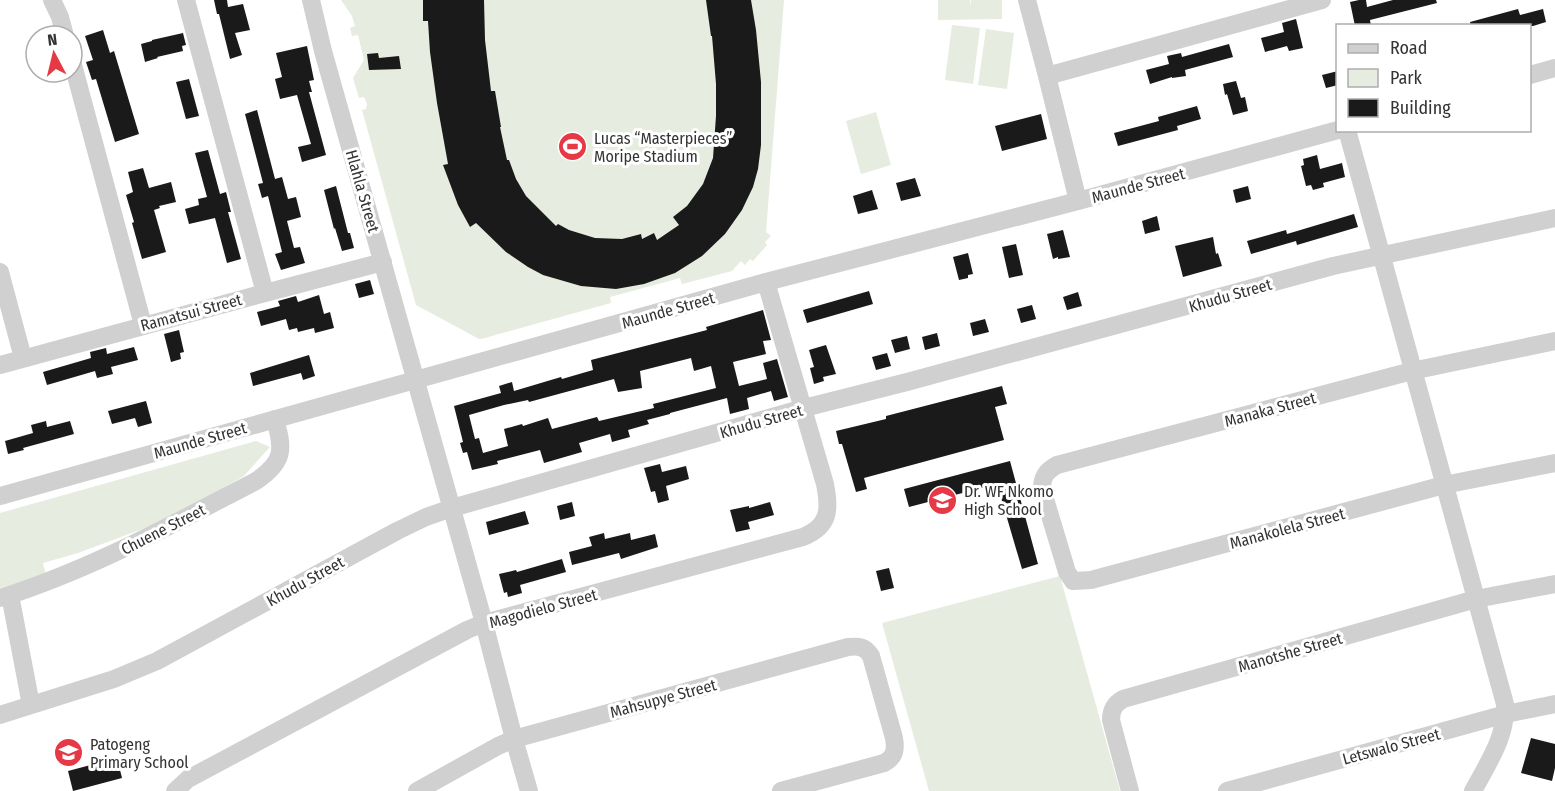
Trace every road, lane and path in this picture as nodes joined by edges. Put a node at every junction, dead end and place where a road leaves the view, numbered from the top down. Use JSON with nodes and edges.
{"nodes":[{"id":1,"x":52,"y":0,"type":"edge"},
{"id":2,"x":186,"y":0,"type":"edge"},
{"id":3,"x":310,"y":0,"type":"edge"},
{"id":4,"x":1027,"y":0,"type":"edge"},
{"id":5,"x":1322,"y":0,"type":"edge"},
{"id":6,"x":62,"y":24,"type":"edge"},
{"id":7,"x":1555,"y":68,"type":"edge"},
{"id":8,"x":1531,"y":75,"type":"edge"},
{"id":9,"x":1047,"y":76,"type":"junction"},
{"id":10,"x":78,"y":84,"type":"edge"},
{"id":11,"x":1336,"y":131,"type":"edge"},
{"id":12,"x":1348,"y":132,"type":"edge"},
{"id":13,"x":1078,"y":201,"type":"junction"},
{"id":14,"x":1555,"y":218,"type":"edge"},
{"id":15,"x":1382,"y":256,"type":"junction"},
{"id":16,"x":383,"y":262,"type":"junction"},
{"id":17,"x":0,"y":272,"type":"edge"},
{"id":18,"x":766,"y":282,"type":"junction"},
{"id":19,"x":265,"y":292,"type":"junction"},
{"id":20,"x":143,"y":325,"type":"junction"},
{"id":21,"x":1555,"y":340,"type":"edge"},
{"id":22,"x":23,"y":358,"type":"junction"},
{"id":23,"x":0,"y":365,"type":"edge"},
{"id":24,"x":1412,"y":371,"type":"junction"},
{"id":25,"x":416,"y":381,"type":"junction"},
{"id":26,"x":804,"y":408,"type":"junction"},
{"id":27,"x":275,"y":419,"type":"junction"},
{"id":28,"x":1555,"y":463,"type":"edge"},
{"id":29,"x":1444,"y":485,"type":"junction"},
{"id":30,"x":0,"y":496,"type":"edge"},
{"id":31,"x":452,"y":508,"type":"junction"},
{"id":32,"x":1054,"y":530,"type":"joint"},
{"id":33,"x":1555,"y":584,"type":"edge"},
{"id":34,"x":5,"y":596,"type":"edge"},
{"id":35,"x":1476,"y":599,"type":"junction"},
{"id":36,"x":484,"y":623,"type":"junction"},
{"id":37,"x":1555,"y":704,"type":"edge"},
{"id":38,"x":31,"y":705,"type":"junction"},
{"id":39,"x":1506,"y":714,"type":"junction"},
{"id":40,"x":0,"y":715,"type":"edge"},
{"id":41,"x":514,"y":739,"type":"junction"},
{"id":42,"x":175,"y":791,"type":"edge"},
{"id":43,"x":417,"y":791,"type":"edge"},
{"id":44,"x":529,"y":791,"type":"edge"},
{"id":45,"x":781,"y":791,"type":"edge"},
{"id":46,"x":1131,"y":791,"type":"edge"},
{"id":47,"x":1227,"y":791,"type":"edge"},
{"id":48,"x":1473,"y":791,"type":"edge"}],
"edges":[{"from":1,"to":6,"type":"street"},
{"from":2,"to":19,"type":"street"},
{"from":3,"to":16,"type":"street","name":"Hlahla Street"},
{"from":4,"to":9,"type":"street"},
{"from":5,"to":9,"type":"street"},
{"from":7,"to":8,"type":"street"},
{"from":9,"to":13,"type":"street"},
{"from":10,"to":20,"type":"street"},
{"from":11,"to":13,"type":"street","name":"Maunde Street"},
{"from":12,"to":15,"type":"street"},
{"from":13,"to":18,"type":"street","name":"Maunde Street"},
{"from":14,"to":15,"type":"street","name":"Khudu Street"},
{"from":15,"to":24,"type":"street"},
{"from":15,"to":26,"type":"street","name":"Khudu Street"},
{"from":16,"to":19,"type":"street","name":"Ramatsui Street"},
{"from":16,"to":25,"type":"street","name":"Hlahla Street"},
{"from":17,"to":22,"type":"street"},
{"from":18,"to":25,"type":"street","name":"Maunde Street"},
{"from":18,"to":26,"type":"street","name":"Magodielo Street"},
{"from":19,"to":20,"type":"street","name":"Ramatsui Street"},
{"from":20,"to":22,"type":"street","name":"Ramatsui Street"},
{"from":21,"to":24,"type":"street","name":"Manaka Street"},
{"from":22,"to":23,"type":"street","name":"Ramatsui Street"},
{"from":24,"to":29,"type":"street"},
{"from":24,"to":32,"type":"street","name":"Manaka Street"},
{"from":25,"to":27,"type":"street","name":"Maunde Street"},
{"from":25,"to":31,"type":"street","name":"Hlahla Street"},
{"from":26,"to":31,"type":"street","name":"Khudu Street"},
{"from":26,"to":36,"type":"street","name":"Magodielo Street"},
{"from":27,"to":30,"type":"street","name":"Maunde Street"},
{"from":27,"to":34,"type":"street","name":"Chuene Street"},
{"from":28,"to":29,"type":"street","name":"Manakolela Street"},
{"from":29,"to":32,"type":"street","name":"Manakolela Street"},
{"from":29,"to":35,"type":"street"},
{"from":31,"to":36,"type":"street","name":"Hlahla Street"},
{"from":31,"to":38,"type":"street","name":"Khudu Street"},
{"from":33,"to":35,"type":"street","name":"Manotshe Street"},
{"from":34,"to":38,"type":"street"},
{"from":35,"to":39,"type":"street"},
{"from":35,"to":46,"type":"street","name":"Manotshe Street"},
{"from":36,"to":41,"type":"street","name":"Hlahla Street"},
{"from":36,"to":42,"type":"street","name":"Magodielo Street"},
{"from":37,"to":39,"type":"street","name":"Letswalo Street"},
{"from":38,"to":40,"type":"street","name":"Khudu Street"},
{"from":39,"to":47,"type":"street","name":"Letswalo Street"},
{"from":39,"to":48,"type":"street"},
{"from":41,"to":43,"type":"street","name":"Mahsupye Street"},
{"from":41,"to":44,"type":"street","name":"Hlahla Street"},
{"from":41,"to":45,"type":"street","name":"Mahsupye Street"}]}
